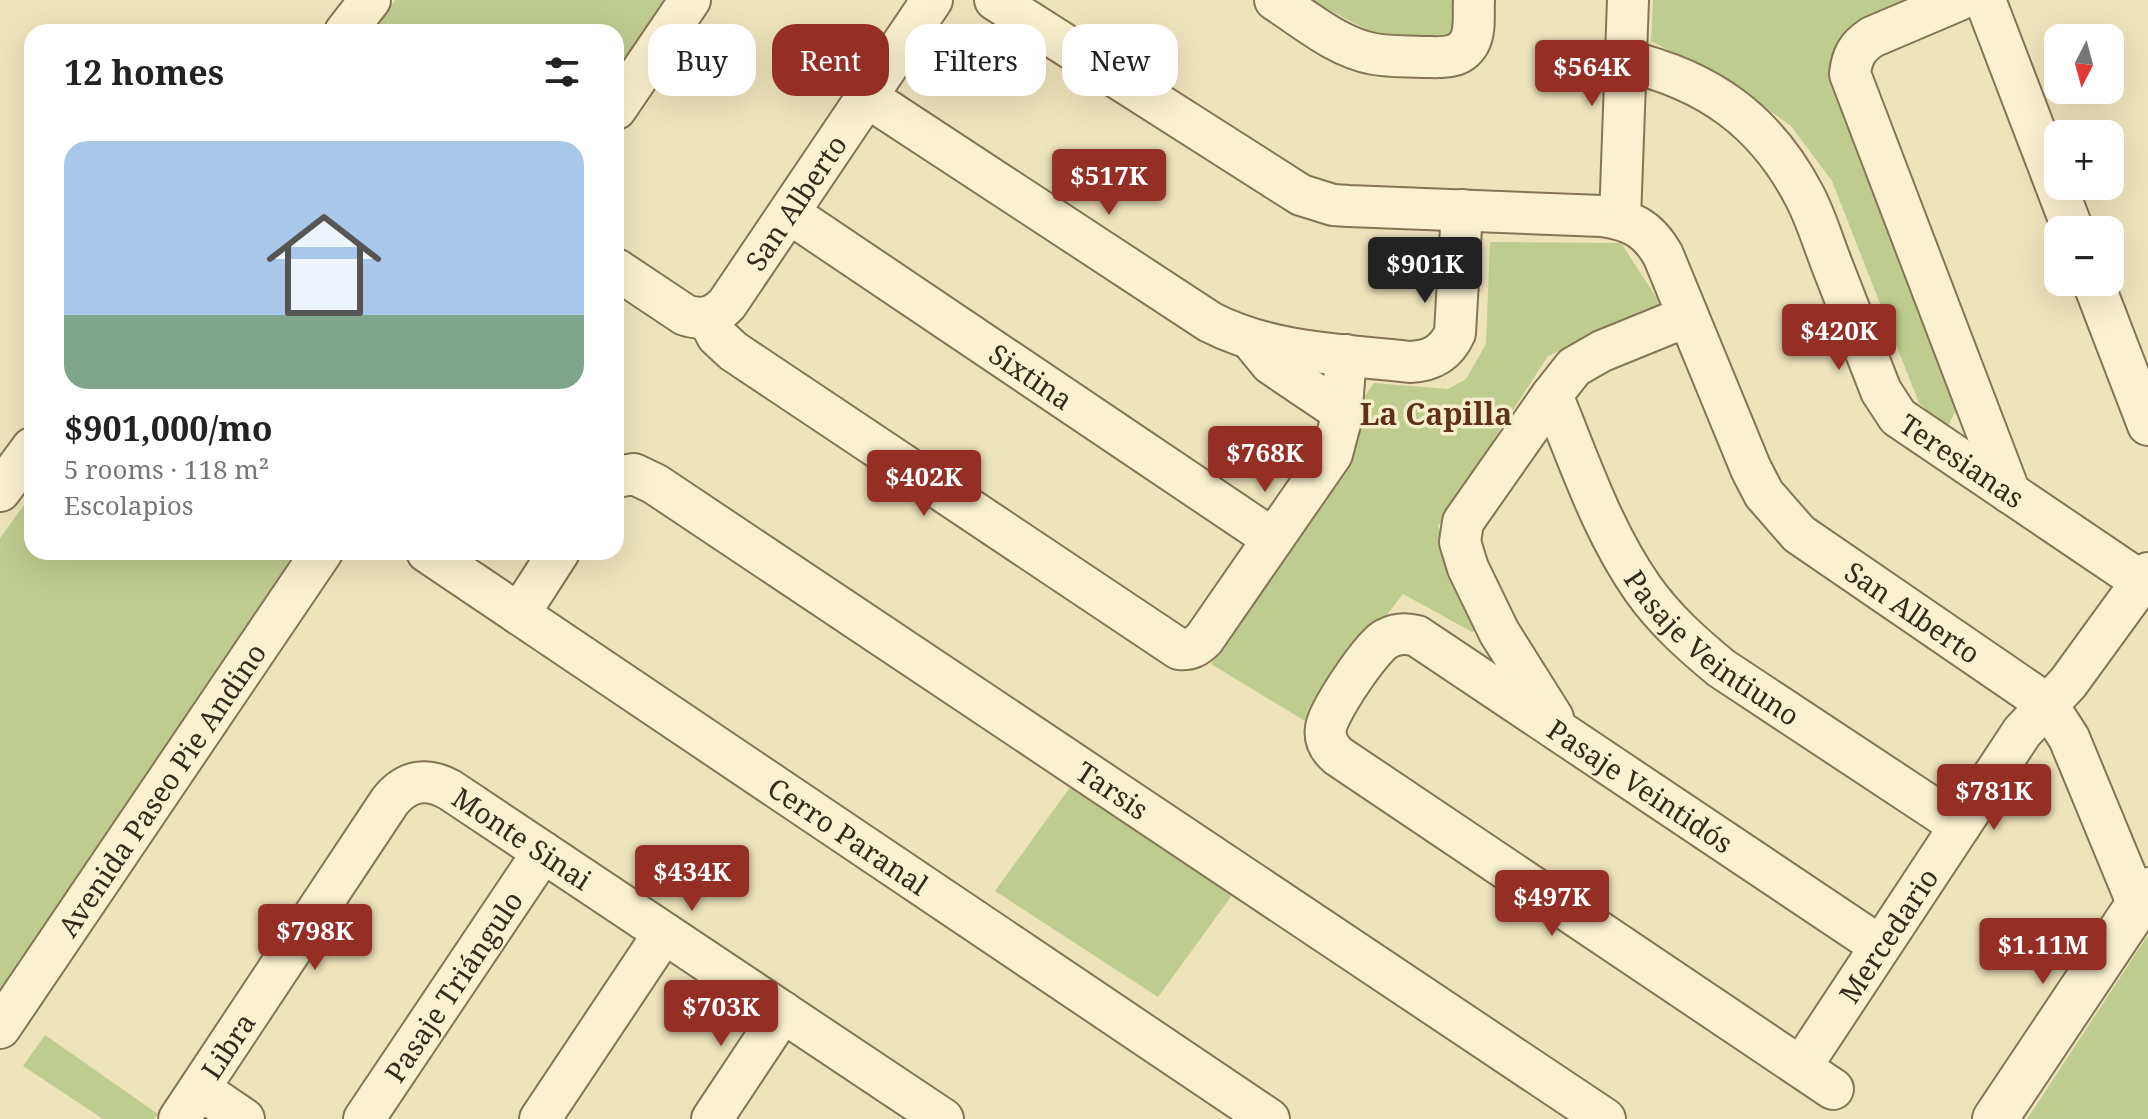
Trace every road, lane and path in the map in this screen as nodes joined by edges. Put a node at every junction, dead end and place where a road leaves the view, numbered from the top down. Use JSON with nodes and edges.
{"nodes":[{"id":1,"x":370,"y":0,"type":"edge"},
{"id":2,"x":690,"y":0,"type":"edge"},
{"id":3,"x":932,"y":0,"type":"edge"},
{"id":4,"x":995,"y":0,"type":"edge"},
{"id":5,"x":1275,"y":0,"type":"edge"},
{"id":6,"x":1474,"y":0,"type":"edge"},
{"id":7,"x":1628,"y":0,"type":"edge"},
{"id":8,"x":1959,"y":0,"type":"edge"},
{"id":9,"x":1985,"y":0,"type":"edge"},
{"id":10,"x":351,"y":24,"type":"edge"},
{"id":11,"x":1626,"y":61,"type":"junction"},
{"id":12,"x":624,"y":97,"type":"edge"},
{"id":13,"x":867,"y":97,"type":"junction"},
{"id":14,"x":1462,"y":210,"type":"junction"},
{"id":15,"x":789,"y":213,"type":"junction"},
{"id":16,"x":2068,"y":216,"type":"edge"},
{"id":17,"x":1620,"y":219,"type":"junction"},
{"id":18,"x":624,"y":274,"type":"edge"},
{"id":19,"x":2098,"y":296,"type":"edge"},
{"id":20,"x":1688,"y":316,"type":"junction"},
{"id":21,"x":708,"y":318,"type":"junction"},
{"id":22,"x":1253,"y":342,"type":"junction"},
{"id":23,"x":1346,"y":355,"type":"junction"},
{"id":24,"x":1552,"y":395,"type":"junction"},
{"id":25,"x":1342,"y":412,"type":"junction"},
{"id":26,"x":2148,"y":425,"type":"edge"},
{"id":27,"x":24,"y":459,"type":"edge"},
{"id":28,"x":624,"y":476,"type":"edge"},
{"id":29,"x":0,"y":491,"type":"edge"},
{"id":30,"x":2010,"y":493,"type":"junction"},
{"id":31,"x":1273,"y":539,"type":"junction"},
{"id":32,"x":317,"y":560,"type":"edge"},
{"id":33,"x":439,"y":560,"type":"edge"},
{"id":34,"x":554,"y":560,"type":"edge"},
{"id":35,"x":2145,"y":577,"type":"edge"},
{"id":36,"x":519,"y":614,"type":"junction"},
{"id":37,"x":1499,"y":632,"type":"junction"},
{"id":38,"x":1477,"y":676,"type":"junction"},
{"id":39,"x":2047,"y":704,"type":"junction"},
{"id":40,"x":1568,"y":736,"type":"junction"},
{"id":41,"x":418,"y":781,"type":"joint"},
{"id":42,"x":1960,"y":826,"type":"junction"},
{"id":43,"x":543,"y":852,"type":"junction"},
{"id":44,"x":2143,"y":897,"type":"edge"},
{"id":45,"x":664,"y":933,"type":"junction"},
{"id":46,"x":1880,"y":946,"type":"junction"},
{"id":47,"x":783,"y":1012,"type":"junction"},
{"id":48,"x":0,"y":1028,"type":"edge"},
{"id":49,"x":1801,"y":1067,"type":"junction"},
{"id":50,"x":1833,"y":1089,"type":"dead end"},
{"id":51,"x":189,"y":1104,"type":"edge"},
{"id":52,"x":897,"y":1106,"type":"edge"},
{"id":53,"x":244,"y":1119,"type":"edge"},
{"id":54,"x":364,"y":1119,"type":"edge"},
{"id":55,"x":540,"y":1119,"type":"edge"},
{"id":56,"x":712,"y":1119,"type":"edge"},
{"id":57,"x":943,"y":1119,"type":"edge"},
{"id":58,"x":1269,"y":1119,"type":"edge"},
{"id":59,"x":1605,"y":1119,"type":"edge"},
{"id":60,"x":1995,"y":1119,"type":"edge"}],
"edges":[{"from":1,"to":10,"type":"street"},
{"from":2,"to":12,"type":"street"},
{"from":3,"to":13,"type":"street","name":"San Alberto"},
{"from":4,"to":14,"type":"street","name":"San Alberto"},
{"from":5,"to":6,"type":"street"},
{"from":7,"to":11,"type":"street"},
{"from":8,"to":30,"type":"street"},
{"from":9,"to":16,"type":"street"},
{"from":11,"to":17,"type":"street"},
{"from":11,"to":30,"type":"street","name":"Teresianas"},
{"from":13,"to":15,"type":"street","name":"San Alberto"},
{"from":13,"to":22,"type":"street"},
{"from":14,"to":17,"type":"street","name":"San Alberto"},
{"from":14,"to":23,"type":"street"},
{"from":15,"to":21,"type":"street","name":"San Alberto"},
{"from":15,"to":31,"type":"street","name":"Sixtina"},
{"from":17,"to":20,"type":"street","name":"San Alberto"},
{"from":18,"to":21,"type":"street"},
{"from":19,"to":26,"type":"street"},
{"from":20,"to":24,"type":"street"},
{"from":20,"to":39,"type":"street","name":"San Alberto"},
{"from":21,"to":31,"type":"street"},
{"from":22,"to":23,"type":"street"},
{"from":22,"to":25,"type":"street"},
{"from":23,"to":25,"type":"street"},
{"from":24,"to":37,"type":"street"},
{"from":24,"to":42,"type":"street","name":"Pasaje Veintiuno"},
{"from":25,"to":31,"type":"street"},
{"from":27,"to":29,"type":"street"},
{"from":28,"to":59,"type":"street","name":"Tarsis"},
{"from":30,"to":35,"type":"street","name":"Teresianas"},
{"from":32,"to":48,"type":"street","name":"Avenida Paseo Pie Andino"},
{"from":33,"to":36,"type":"street","name":"Cerro Paranal"},
{"from":34,"to":36,"type":"street"},
{"from":35,"to":39,"type":"street","name":"Mercedario"},
{"from":36,"to":58,"type":"street","name":"Cerro Paranal"},
{"from":37,"to":38,"type":"street"},
{"from":37,"to":40,"type":"street"},
{"from":38,"to":40,"type":"street","name":"Pasaje Veintidós"},
{"from":38,"to":49,"type":"street","name":"Pasaje Veintidós"},
{"from":39,"to":42,"type":"street","name":"Mercedario"},
{"from":39,"to":44,"type":"street","name":"San Alberto"},
{"from":40,"to":46,"type":"street","name":"Pasaje Veintidós"},
{"from":41,"to":43,"type":"street","name":"Monte Sinai"},
{"from":41,"to":51,"type":"street","name":"Libra"},
{"from":42,"to":46,"type":"street","name":"Mercedario"},
{"from":43,"to":45,"type":"street","name":"Monte Sinai"},
{"from":43,"to":54,"type":"street","name":"Pasaje Triángulo"},
{"from":44,"to":60,"type":"street"},
{"from":45,"to":47,"type":"street","name":"Monte Sinai"},
{"from":45,"to":55,"type":"street"},
{"from":46,"to":49,"type":"street","name":"Mercedario"},
{"from":47,"to":52,"type":"street","name":"Monte Sinai"},
{"from":47,"to":56,"type":"street"},
{"from":49,"to":50,"type":"street"},
{"from":51,"to":53,"type":"street"},
{"from":52,"to":57,"type":"street","name":"Monte Sinai"}]}
